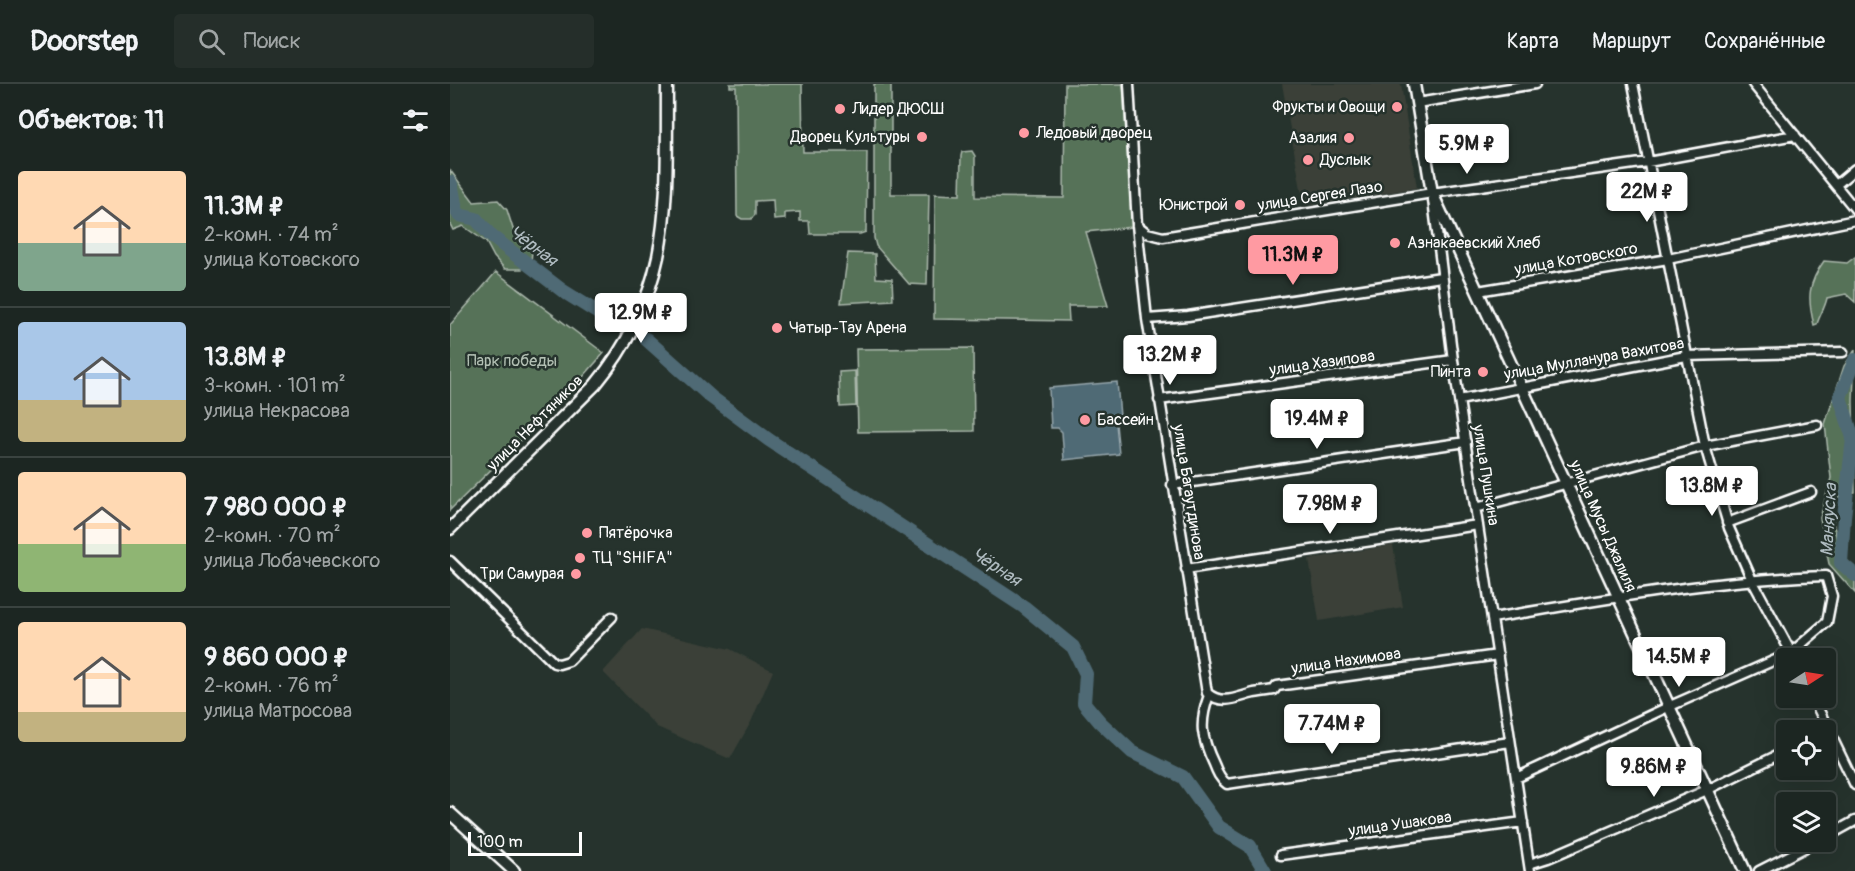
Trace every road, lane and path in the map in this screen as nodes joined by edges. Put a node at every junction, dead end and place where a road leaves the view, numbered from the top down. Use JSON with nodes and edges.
{"nodes":[{"id":1,"x":667,"y":84,"type":"edge"},
{"id":2,"x":1129,"y":84,"type":"edge"},
{"id":3,"x":1414,"y":84,"type":"edge"},
{"id":4,"x":1535,"y":84,"type":"edge"},
{"id":5,"x":1633,"y":84,"type":"edge"},
{"id":6,"x":1753,"y":84,"type":"edge"},
{"id":7,"x":1417,"y":103,"type":"junction"},
{"id":8,"x":1795,"y":135,"type":"junction"},
{"id":9,"x":1648,"y":162,"type":"junction"},
{"id":10,"x":1855,"y":169,"type":"edge"},
{"id":11,"x":1836,"y":185,"type":"junction"},
{"id":12,"x":1432,"y":193,"type":"junction"},
{"id":13,"x":1855,"y":209,"type":"edge"},
{"id":14,"x":1855,"y":220,"type":"edge"},
{"id":15,"x":1137,"y":225,"type":"junction"},
{"id":16,"x":1668,"y":259,"type":"junction"},
{"id":17,"x":1441,"y":277,"type":"junction"},
{"id":18,"x":1478,"y":291,"type":"junction"},
{"id":19,"x":1147,"y":319,"type":"junction"},
{"id":20,"x":1842,"y":352,"type":"dead end"},
{"id":21,"x":1686,"y":356,"type":"junction"},
{"id":22,"x":1453,"y":360,"type":"junction"},
{"id":23,"x":1523,"y":387,"type":"junction"},
{"id":24,"x":1159,"y":400,"type":"junction"},
{"id":25,"x":1460,"y":400,"type":"junction"},
{"id":26,"x":1817,"y":425,"type":"dead end"},
{"id":27,"x":1466,"y":442,"type":"junction"},
{"id":28,"x":1705,"y":446,"type":"junction"},
{"id":29,"x":1568,"y":483,"type":"junction"},
{"id":30,"x":1172,"y":485,"type":"junction"},
{"id":31,"x":1811,"y":492,"type":"dead end"},
{"id":32,"x":1476,"y":508,"type":"junction"},
{"id":33,"x":1727,"y":523,"type":"junction"},
{"id":34,"x":1478,"y":525,"type":"junction"},
{"id":35,"x":450,"y":529,"type":"edge"},
{"id":36,"x":450,"y":561,"type":"edge"},
{"id":37,"x":1186,"y":569,"type":"junction"},
{"id":38,"x":1752,"y":580,"type":"junction"},
{"id":39,"x":1619,"y":598,"type":"junction"},
{"id":40,"x":612,"y":616,"type":"dead end"},
{"id":41,"x":1492,"y":618,"type":"junction"},
{"id":42,"x":1788,"y":648,"type":"edge"},
{"id":43,"x":1800,"y":648,"type":"edge"},
{"id":44,"x":1498,"y":655,"type":"junction"},
{"id":45,"x":1776,"y":663,"type":"edge"},
{"id":46,"x":1207,"y":692,"type":"junction"},
{"id":47,"x":1668,"y":707,"type":"junction"},
{"id":48,"x":1510,"y":742,"type":"junction"},
{"id":49,"x":1836,"y":749,"type":"edge"},
{"id":50,"x":1776,"y":756,"type":"edge"},
{"id":51,"x":1516,"y":778,"type":"junction"},
{"id":52,"x":1855,"y":785,"type":"edge"},
{"id":53,"x":1707,"y":790,"type":"junction"},
{"id":54,"x":450,"y":813,"type":"edge"},
{"id":55,"x":1855,"y":821,"type":"edge"},
{"id":56,"x":1523,"y":822,"type":"junction"},
{"id":57,"x":1836,"y":831,"type":"edge"},
{"id":58,"x":1796,"y":852,"type":"edge"},
{"id":59,"x":1281,"y":855,"type":"dead end"},
{"id":60,"x":1530,"y":868,"type":"edge"},
{"id":61,"x":514,"y":871,"type":"edge"},
{"id":62,"x":1746,"y":871,"type":"edge"},
{"id":63,"x":1759,"y":871,"type":"edge"}],
"edges":[{"from":1,"to":35,"type":"main road","name":"улица Нефтяников"},
{"from":2,"to":15,"type":"street","name":"улица Багаутдинова"},
{"from":3,"to":7,"type":"main road","name":"улица Пушкина"},
{"from":4,"to":7,"type":"street"},
{"from":5,"to":9,"type":"street"},
{"from":6,"to":8,"type":"street"},
{"from":7,"to":12,"type":"main road","name":"улица Пушкина"},
{"from":8,"to":9,"type":"street","name":"улица Сергея Лазо"},
{"from":8,"to":11,"type":"street"},
{"from":9,"to":12,"type":"street","name":"улица Сергея Лазо"},
{"from":9,"to":16,"type":"street"},
{"from":10,"to":11,"type":"street"},
{"from":11,"to":13,"type":"street"},
{"from":12,"to":15,"type":"street","name":"улица Сергея Лазо"},
{"from":12,"to":17,"type":"street","name":"улица Пушкина"},
{"from":12,"to":18,"type":"main road","name":"улица Мусы Джалиля"},
{"from":14,"to":16,"type":"street","name":"улица Котовского"},
{"from":15,"to":19,"type":"street","name":"улица Багаутдинова"},
{"from":16,"to":18,"type":"street","name":"улица Котовского"},
{"from":16,"to":21,"type":"street"},
{"from":17,"to":19,"type":"street"},
{"from":17,"to":22,"type":"street","name":"улица Пушкина"},
{"from":18,"to":23,"type":"main road","name":"улица Мусы Джалиля"},
{"from":19,"to":24,"type":"street","name":"улица Багаутдинова"},
{"from":20,"to":21,"type":"street","name":"улица Мулланура Вахитова"},
{"from":21,"to":23,"type":"street","name":"улица Мулланура Вахитова"},
{"from":21,"to":28,"type":"street"},
{"from":22,"to":24,"type":"street","name":"улица Хазипова"},
{"from":22,"to":25,"type":"street","name":"улица Пушкина"},
{"from":23,"to":25,"type":"street","name":"улица Мулланура Вахитова"},
{"from":23,"to":29,"type":"main road","name":"улица Мусы Джалиля"},
{"from":24,"to":30,"type":"street","name":"улица Багаутдинова"},
{"from":25,"to":27,"type":"street","name":"улица Пушкина"},
{"from":26,"to":28,"type":"street"},
{"from":27,"to":30,"type":"street"},
{"from":27,"to":32,"type":"street","name":"улица Пушкина"},
{"from":28,"to":29,"type":"street"},
{"from":28,"to":33,"type":"street"},
{"from":29,"to":32,"type":"street"},
{"from":29,"to":39,"type":"main road","name":"улица Мусы Джалиля"},
{"from":30,"to":37,"type":"street","name":"улица Багаутдинова"},
{"from":31,"to":33,"type":"street"},
{"from":32,"to":34,"type":"street","name":"улица Пушкина"},
{"from":33,"to":38,"type":"street"},
{"from":34,"to":37,"type":"street"},
{"from":34,"to":41,"type":"street","name":"улица Пушкина"},
{"from":36,"to":40,"type":"street"},
{"from":37,"to":46,"type":"street","name":"улица Багаутдинова"},
{"from":38,"to":39,"type":"street"},
{"from":38,"to":42,"type":"street"},
{"from":38,"to":43,"type":"street"},
{"from":39,"to":41,"type":"street"},
{"from":39,"to":47,"type":"main road","name":"улица Мусы Джалиля"},
{"from":41,"to":44,"type":"street","name":"улица Пушкина"},
{"from":44,"to":46,"type":"street","name":"улица Нахимова"},
{"from":44,"to":48,"type":"street","name":"улица Пушкина"},
{"from":45,"to":47,"type":"street"},
{"from":46,"to":48,"type":"street"},
{"from":47,"to":51,"type":"street"},
{"from":47,"to":53,"type":"main road","name":"улица Мусы Джалиля"},
{"from":48,"to":51,"type":"street","name":"улица Пушкина"},
{"from":49,"to":52,"type":"street"},
{"from":50,"to":53,"type":"street"},
{"from":51,"to":56,"type":"street","name":"улица Пушкина"},
{"from":53,"to":60,"type":"street"},
{"from":53,"to":62,"type":"main road","name":"улица Мусы Джалиля"},
{"from":54,"to":61,"type":"main road"},
{"from":55,"to":57,"type":"street"},
{"from":56,"to":59,"type":"street","name":"улица Ушакова"},
{"from":56,"to":60,"type":"street","name":"улица Пушкина"},
{"from":58,"to":63,"type":"street"}]}
